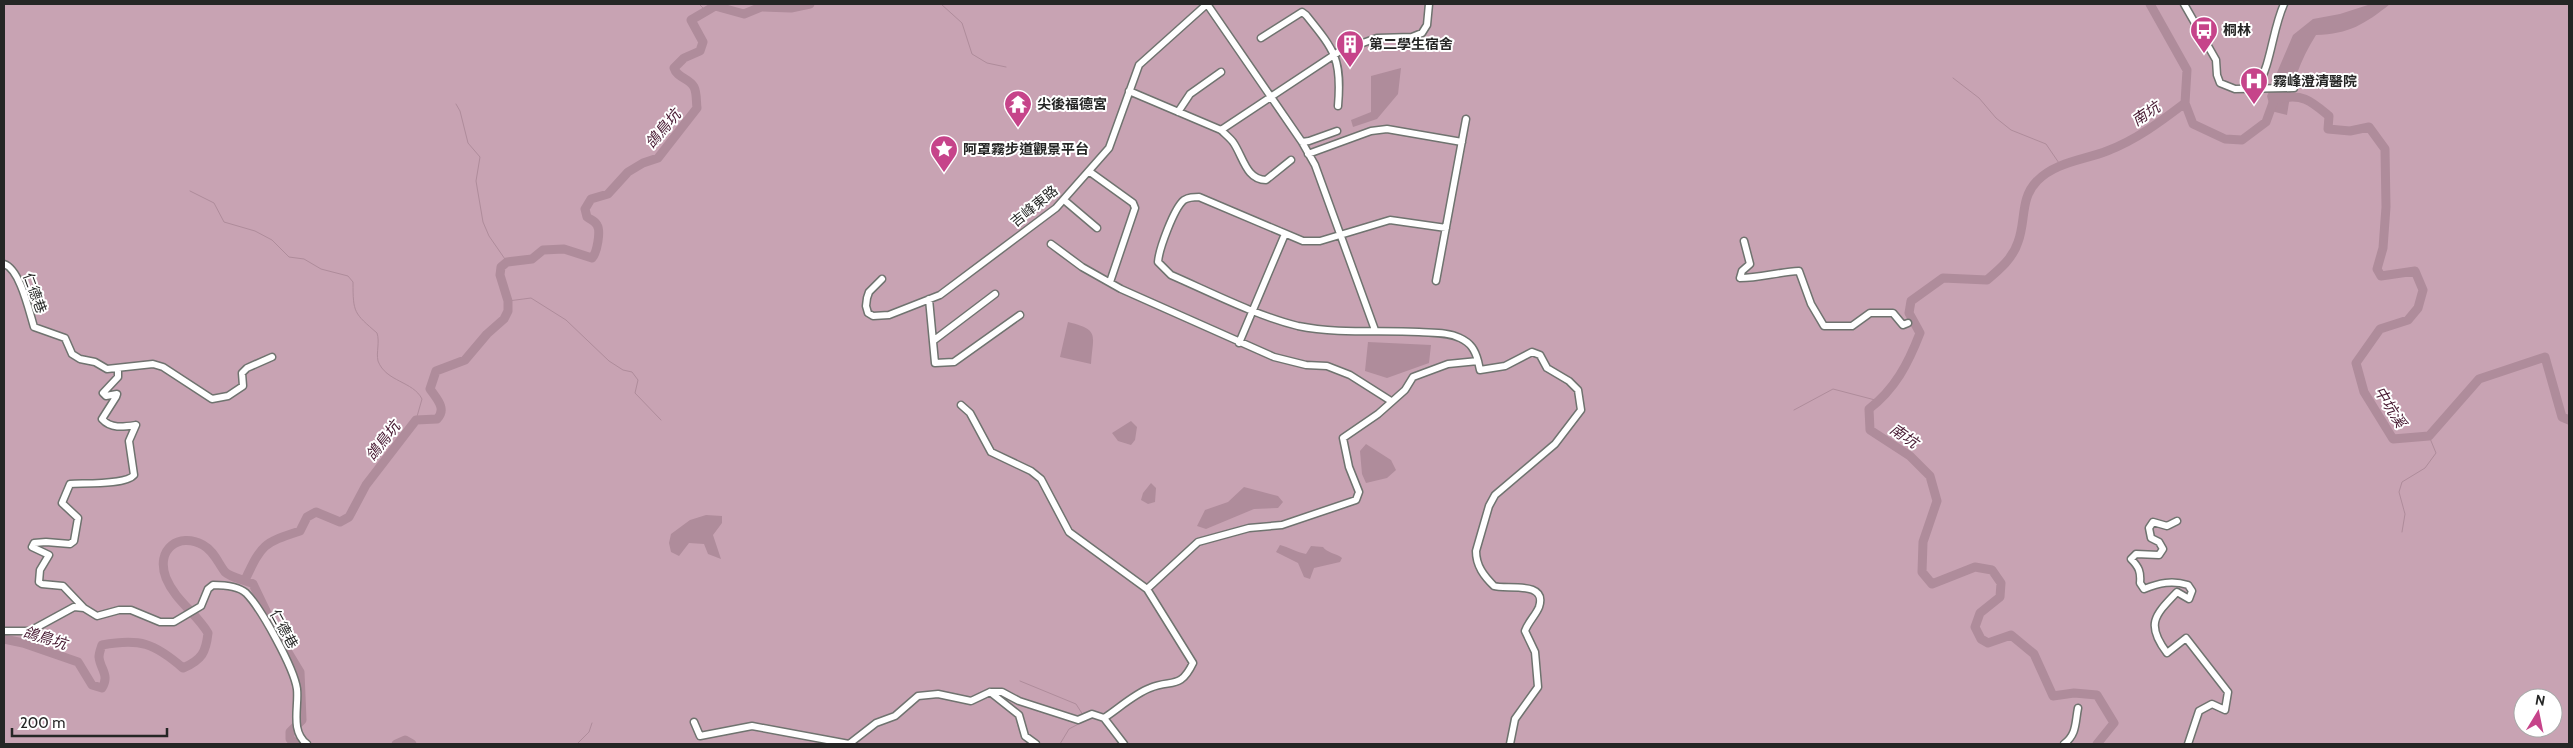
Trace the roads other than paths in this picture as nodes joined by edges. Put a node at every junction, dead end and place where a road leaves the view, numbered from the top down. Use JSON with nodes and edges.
{"nodes":[{"id":1,"x":1207,"y":4,"type":"edge"},
{"id":2,"x":1429,"y":4,"type":"edge"},
{"id":3,"x":2184,"y":4,"type":"edge"},
{"id":4,"x":2284,"y":4,"type":"edge"},
{"id":5,"x":1261,"y":38,"type":"dead end"},
{"id":6,"x":1334,"y":54,"type":"junction"},
{"id":7,"x":1221,"y":72,"type":"dead end"},
{"id":8,"x":2261,"y":88,"type":"junction"},
{"id":9,"x":2294,"y":88,"type":"dead end"},
{"id":10,"x":1129,"y":91,"type":"junction"},
{"id":11,"x":1271,"y":97,"type":"junction"},
{"id":12,"x":1338,"y":106,"type":"dead end"},
{"id":13,"x":1178,"y":112,"type":"junction"},
{"id":14,"x":1466,"y":119,"type":"dead end"},
{"id":15,"x":1221,"y":130,"type":"junction"},
{"id":16,"x":1337,"y":131,"type":"dead end"},
{"id":17,"x":1302,"y":142,"type":"junction"},
{"id":18,"x":1462,"y":142,"type":"junction"},
{"id":19,"x":1308,"y":154,"type":"junction"},
{"id":20,"x":1291,"y":160,"type":"dead end"},
{"id":21,"x":1090,"y":172,"type":"junction"},
{"id":22,"x":1064,"y":200,"type":"junction"},
{"id":23,"x":1097,"y":228,"type":"dead end"},
{"id":24,"x":1446,"y":228,"type":"junction"},
{"id":25,"x":1285,"y":234,"type":"junction"},
{"id":26,"x":1341,"y":235,"type":"junction"},
{"id":27,"x":1744,"y":241,"type":"dead end"},
{"id":28,"x":1051,"y":244,"type":"dead end"},
{"id":29,"x":4,"y":264,"type":"edge"},
{"id":30,"x":882,"y":279,"type":"dead end"},
{"id":31,"x":1436,"y":281,"type":"dead end"},
{"id":32,"x":1110,"y":282,"type":"junction"},
{"id":33,"x":995,"y":294,"type":"dead end"},
{"id":34,"x":929,"y":299,"type":"junction"},
{"id":35,"x":1254,"y":310,"type":"junction"},
{"id":36,"x":1020,"y":315,"type":"dead end"},
{"id":37,"x":1908,"y":323,"type":"dead end"},
{"id":38,"x":1375,"y":330,"type":"junction"},
{"id":39,"x":932,"y":341,"type":"junction"},
{"id":40,"x":1239,"y":343,"type":"junction"},
{"id":41,"x":272,"y":358,"type":"dead end"},
{"id":42,"x":1478,"y":360,"type":"junction"},
{"id":43,"x":118,"y":369,"type":"junction"},
{"id":44,"x":1391,"y":401,"type":"junction"},
{"id":45,"x":961,"y":405,"type":"dead end"},
{"id":46,"x":2177,"y":521,"type":"dead end"},
{"id":47,"x":1147,"y":589,"type":"junction"},
{"id":48,"x":84,"y":608,"type":"junction"},
{"id":49,"x":4,"y":631,"type":"edge"},
{"id":50,"x":990,"y":692,"type":"junction"},
{"id":51,"x":2078,"y":708,"type":"dead end"},
{"id":52,"x":1104,"y":718,"type":"junction"},
{"id":53,"x":694,"y":722,"type":"dead end"},
{"id":54,"x":306,"y":744,"type":"edge"},
{"id":55,"x":1036,"y":744,"type":"edge"},
{"id":56,"x":1124,"y":744,"type":"edge"},
{"id":57,"x":1510,"y":744,"type":"edge"},
{"id":58,"x":2064,"y":744,"type":"edge"},
{"id":59,"x":2188,"y":744,"type":"edge"}],
"edges":[{"from":1,"to":10,"type":"street","name":"吉峰東路"},
{"from":1,"to":11,"type":"street","name":"吉峰東路"},
{"from":2,"to":6,"type":"street"},
{"from":3,"to":8,"type":"street"},
{"from":4,"to":8,"type":"street"},
{"from":5,"to":6,"type":"street"},
{"from":6,"to":11,"type":"street"},
{"from":6,"to":12,"type":"street"},
{"from":7,"to":13,"type":"street"},
{"from":8,"to":9,"type":"street"},
{"from":10,"to":13,"type":"street"},
{"from":10,"to":21,"type":"street","name":"吉峰東路"},
{"from":11,"to":15,"type":"street"},
{"from":11,"to":17,"type":"street","name":"吉峰東路"},
{"from":13,"to":15,"type":"street"},
{"from":14,"to":18,"type":"street"},
{"from":15,"to":20,"type":"street"},
{"from":16,"to":17,"type":"street"},
{"from":17,"to":19,"type":"street","name":"吉峰東路"},
{"from":18,"to":19,"type":"street"},
{"from":18,"to":24,"type":"street"},
{"from":19,"to":26,"type":"street","name":"吉峰東路"},
{"from":21,"to":22,"type":"street","name":"吉峰東路"},
{"from":21,"to":32,"type":"street"},
{"from":22,"to":23,"type":"street"},
{"from":22,"to":34,"type":"street","name":"吉峰東路"},
{"from":24,"to":26,"type":"street"},
{"from":24,"to":31,"type":"street"},
{"from":25,"to":26,"type":"street"},
{"from":25,"to":35,"type":"street"},
{"from":25,"to":35,"type":"street"},
{"from":26,"to":38,"type":"street","name":"吉峰東路"},
{"from":27,"to":37,"type":"street"},
{"from":28,"to":32,"type":"street"},
{"from":29,"to":43,"type":"street","name":"仁德巷"},
{"from":30,"to":34,"type":"street","name":"吉峰東路"},
{"from":32,"to":40,"type":"street"},
{"from":33,"to":39,"type":"street"},
{"from":34,"to":39,"type":"street"},
{"from":35,"to":38,"type":"street"},
{"from":35,"to":40,"type":"street"},
{"from":36,"to":39,"type":"street"},
{"from":38,"to":42,"type":"street"},
{"from":40,"to":44,"type":"street"},
{"from":41,"to":43,"type":"street","name":"仁德巷"},
{"from":42,"to":44,"type":"street"},
{"from":42,"to":57,"type":"street"},
{"from":43,"to":48,"type":"street"},
{"from":44,"to":47,"type":"street"},
{"from":45,"to":47,"type":"street"},
{"from":46,"to":59,"type":"street"},
{"from":47,"to":52,"type":"street"},
{"from":48,"to":49,"type":"street","name":"仁德巷"},
{"from":48,"to":54,"type":"street","name":"仁德巷"},
{"from":50,"to":52,"type":"street"},
{"from":50,"to":53,"type":"street"},
{"from":50,"to":55,"type":"street"},
{"from":51,"to":58,"type":"street"},
{"from":52,"to":56,"type":"street"}]}
